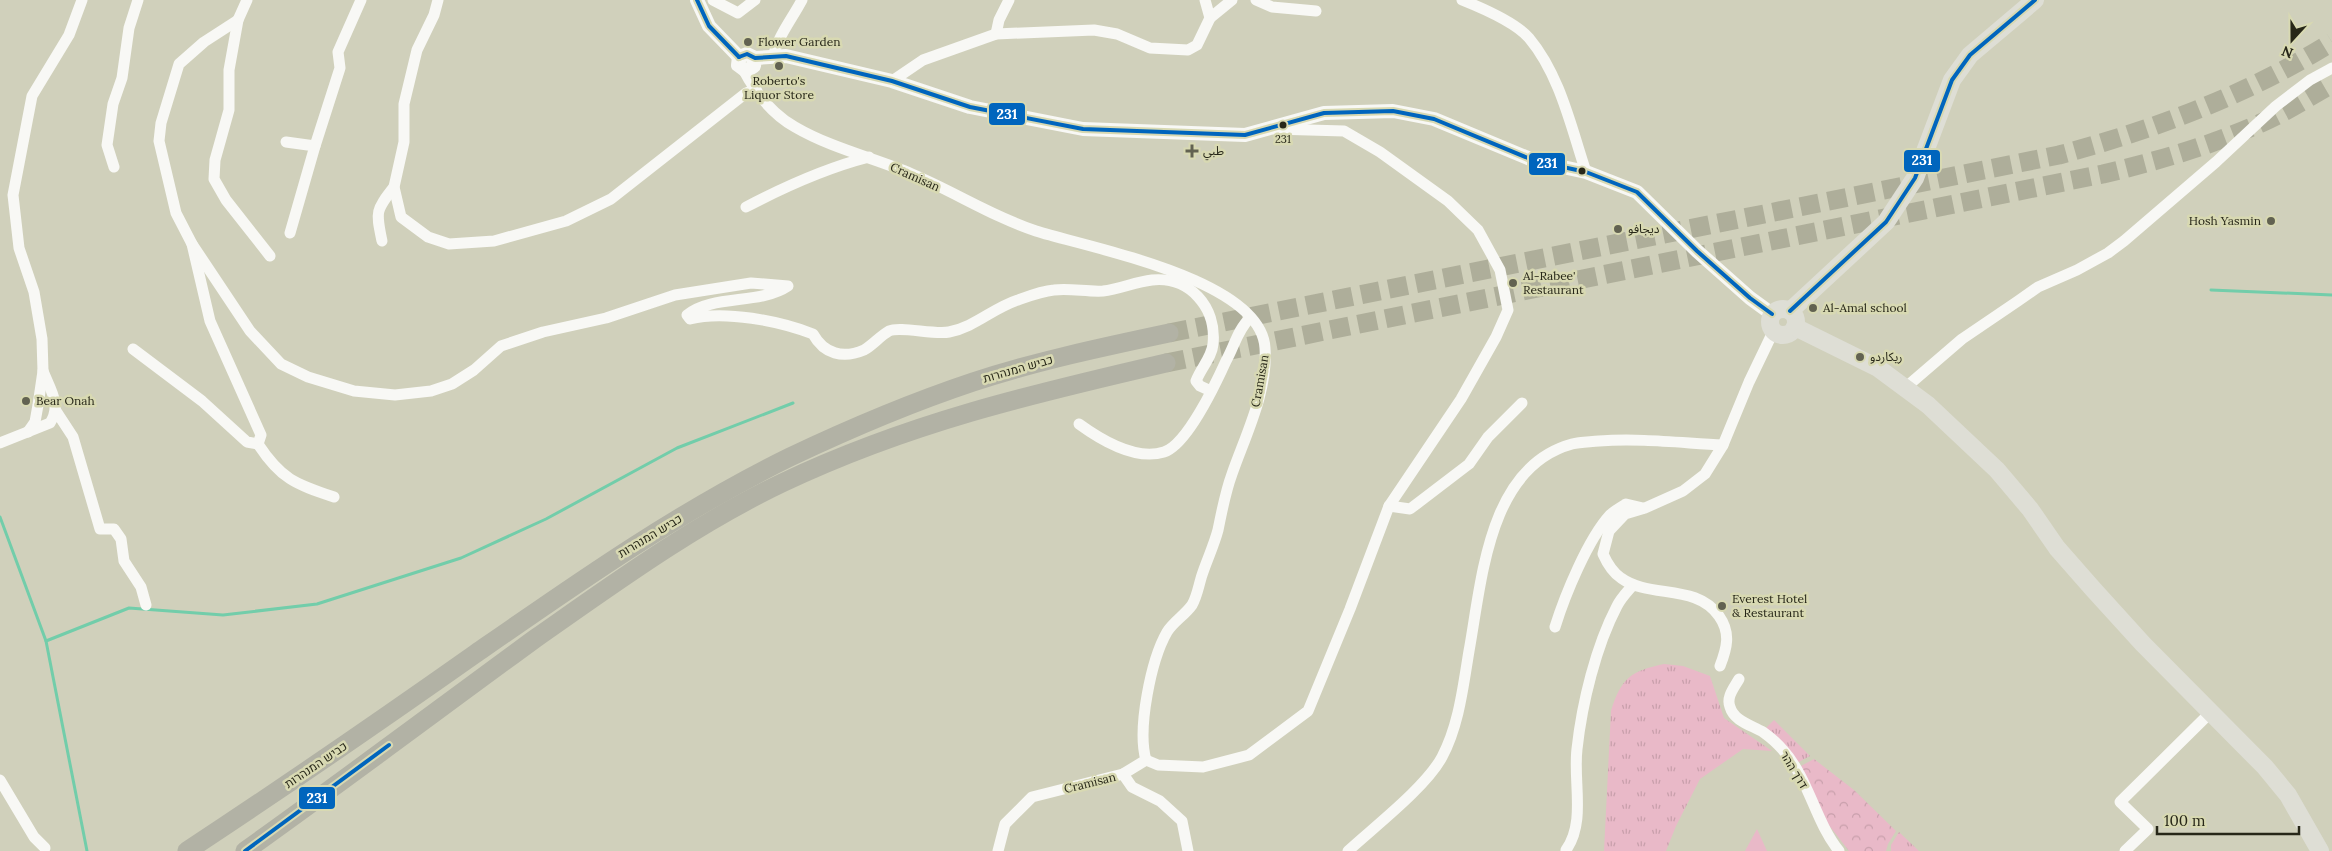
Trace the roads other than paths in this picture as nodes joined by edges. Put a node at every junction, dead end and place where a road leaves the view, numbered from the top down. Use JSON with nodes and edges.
{"nodes":[{"id":1,"x":82,"y":0,"type":"edge"},
{"id":2,"x":138,"y":0,"type":"edge"},
{"id":3,"x":248,"y":0,"type":"edge"},
{"id":4,"x":361,"y":0,"type":"edge"},
{"id":5,"x":438,"y":0,"type":"edge"},
{"id":6,"x":755,"y":0,"type":"edge"},
{"id":7,"x":802,"y":0,"type":"edge"},
{"id":8,"x":1009,"y":0,"type":"edge"},
{"id":9,"x":1205,"y":0,"type":"edge"},
{"id":10,"x":1232,"y":0,"type":"edge"},
{"id":11,"x":1256,"y":0,"type":"edge"},
{"id":12,"x":1462,"y":0,"type":"edge"},
{"id":13,"x":2035,"y":0,"type":"edge"},
{"id":14,"x":705,"y":1,"type":"edge"},
{"id":15,"x":1316,"y":11,"type":"dead end"},
{"id":16,"x":1210,"y":18,"type":"junction"},
{"id":17,"x":238,"y":20,"type":"junction"},
{"id":18,"x":996,"y":34,"type":"junction"},
{"id":19,"x":755,"y":67,"type":"junction"},
{"id":20,"x":2332,"y":68,"type":"edge"},
{"id":21,"x":892,"y":81,"type":"junction"},
{"id":22,"x":1271,"y":129,"type":"junction"},
{"id":23,"x":286,"y":142,"type":"dead end"},
{"id":24,"x":315,"y":146,"type":"junction"},
{"id":25,"x":870,"y":157,"type":"junction"},
{"id":26,"x":114,"y":167,"type":"dead end"},
{"id":27,"x":1586,"y":172,"type":"junction"},
{"id":28,"x":394,"y":187,"type":"junction"},
{"id":29,"x":746,"y":207,"type":"dead end"},
{"id":30,"x":290,"y":233,"type":"dead end"},
{"id":31,"x":382,"y":241,"type":"dead end"},
{"id":32,"x":192,"y":244,"type":"junction"},
{"id":33,"x":270,"y":256,"type":"dead end"},
{"id":34,"x":1772,"y":314,"type":"junction"},
{"id":35,"x":1250,"y":318,"type":"junction"},
{"id":36,"x":1793,"y":319,"type":"junction"},
{"id":37,"x":1773,"y":332,"type":"junction"},
{"id":38,"x":1169,"y":333,"type":"tunnel mouth"},
{"id":39,"x":133,"y":349,"type":"dead end"},
{"id":40,"x":1166,"y":363,"type":"tunnel mouth"},
{"id":41,"x":43,"y":371,"type":"junction"},
{"id":42,"x":1905,"y":388,"type":"junction"},
{"id":43,"x":1211,"y":390,"type":"junction"},
{"id":44,"x":1522,"y":403,"type":"dead end"},
{"id":45,"x":56,"y":411,"type":"junction"},
{"id":46,"x":1079,"y":424,"type":"dead end"},
{"id":47,"x":28,"y":432,"type":"junction"},
{"id":48,"x":0,"y":443,"type":"edge"},
{"id":49,"x":258,"y":444,"type":"junction"},
{"id":50,"x":1724,"y":445,"type":"junction"},
{"id":51,"x":334,"y":497,"type":"dead end"},
{"id":52,"x":1389,"y":506,"type":"junction"},
{"id":53,"x":1645,"y":508,"type":"junction"},
{"id":54,"x":1633,"y":584,"type":"junction"},
{"id":55,"x":146,"y":604,"type":"dead end"},
{"id":56,"x":1555,"y":627,"type":"dead end"},
{"id":57,"x":1720,"y":666,"type":"dead end"},
{"id":58,"x":1739,"y":679,"type":"dead end"},
{"id":59,"x":2212,"y":711,"type":"junction"},
{"id":60,"x":1146,"y":760,"type":"junction"},
{"id":61,"x":1123,"y":774,"type":"junction"},
{"id":62,"x":0,"y":780,"type":"edge"},
{"id":63,"x":45,"y":848,"type":"dead end"},
{"id":64,"x":1566,"y":850,"type":"edge"},
{"id":65,"x":187,"y":851,"type":"edge"},
{"id":66,"x":245,"y":851,"type":"edge"},
{"id":67,"x":998,"y":851,"type":"edge"},
{"id":68,"x":1188,"y":851,"type":"edge"},
{"id":69,"x":1348,"y":851,"type":"edge"},
{"id":70,"x":1839,"y":851,"type":"edge"},
{"id":71,"x":2125,"y":851,"type":"edge"},
{"id":72,"x":2320,"y":851,"type":"edge"}],
"edges":[{"from":1,"to":41,"type":"street"},
{"from":2,"to":26,"type":"street"},
{"from":3,"to":17,"type":"street"},
{"from":4,"to":24,"type":"street"},
{"from":5,"to":28,"type":"street"},
{"from":6,"to":14,"type":"street"},
{"from":7,"to":19,"type":"street"},
{"from":8,"to":18,"type":"street"},
{"from":9,"to":16,"type":"street"},
{"from":10,"to":16,"type":"street"},
{"from":11,"to":15,"type":"street"},
{"from":12,"to":27,"type":"street"},
{"from":13,"to":36,"type":"main road"},
{"from":14,"to":19,"type":"street"},
{"from":16,"to":18,"type":"street"},
{"from":17,"to":32,"type":"street"},
{"from":17,"to":33,"type":"street"},
{"from":18,"to":21,"type":"street"},
{"from":19,"to":21,"type":"street"},
{"from":19,"to":25,"type":"street","name":"Cramisan"},
{"from":19,"to":28,"type":"street"},
{"from":20,"to":42,"type":"street"},
{"from":21,"to":22,"type":"street"},
{"from":22,"to":27,"type":"street"},
{"from":22,"to":52,"type":"street"},
{"from":23,"to":24,"type":"street"},
{"from":24,"to":30,"type":"street"},
{"from":25,"to":29,"type":"street"},
{"from":25,"to":35,"type":"street","name":"Cramisan"},
{"from":27,"to":34,"type":"street"},
{"from":28,"to":31,"type":"street"},
{"from":32,"to":43,"type":"street"},
{"from":32,"to":49,"type":"street"},
{"from":34,"to":36,"type":"main road"},
{"from":34,"to":37,"type":"main road"},
{"from":35,"to":43,"type":"street"},
{"from":35,"to":60,"type":"street","name":"Cramisan"},
{"from":36,"to":37,"type":"main road"},
{"from":36,"to":42,"type":"main road"},
{"from":37,"to":50,"type":"street"},
{"from":38,"to":65,"type":"highway","name":"כביש המנהרות"},
{"from":39,"to":49,"type":"street"},
{"from":40,"to":66,"type":"highway","name":"כביש המנהרות"},
{"from":41,"to":45,"type":"street"},
{"from":41,"to":47,"type":"street"},
{"from":42,"to":59,"type":"main road"},
{"from":43,"to":46,"type":"street"},
{"from":44,"to":52,"type":"street"},
{"from":45,"to":47,"type":"street"},
{"from":45,"to":55,"type":"street"},
{"from":47,"to":48,"type":"street"},
{"from":49,"to":51,"type":"street"},
{"from":50,"to":53,"type":"street"},
{"from":50,"to":69,"type":"street"},
{"from":52,"to":60,"type":"street"},
{"from":53,"to":54,"type":"street"},
{"from":53,"to":56,"type":"street"},
{"from":54,"to":57,"type":"street"},
{"from":54,"to":64,"type":"street"},
{"from":58,"to":70,"type":"street","name":"דרך ההר"},
{"from":59,"to":71,"type":"street"},
{"from":59,"to":72,"type":"main road"},
{"from":60,"to":61,"type":"street","name":"Cramisan"},
{"from":61,"to":67,"type":"street","name":"Cramisan"},
{"from":61,"to":68,"type":"street"},
{"from":62,"to":63,"type":"street"}]}
